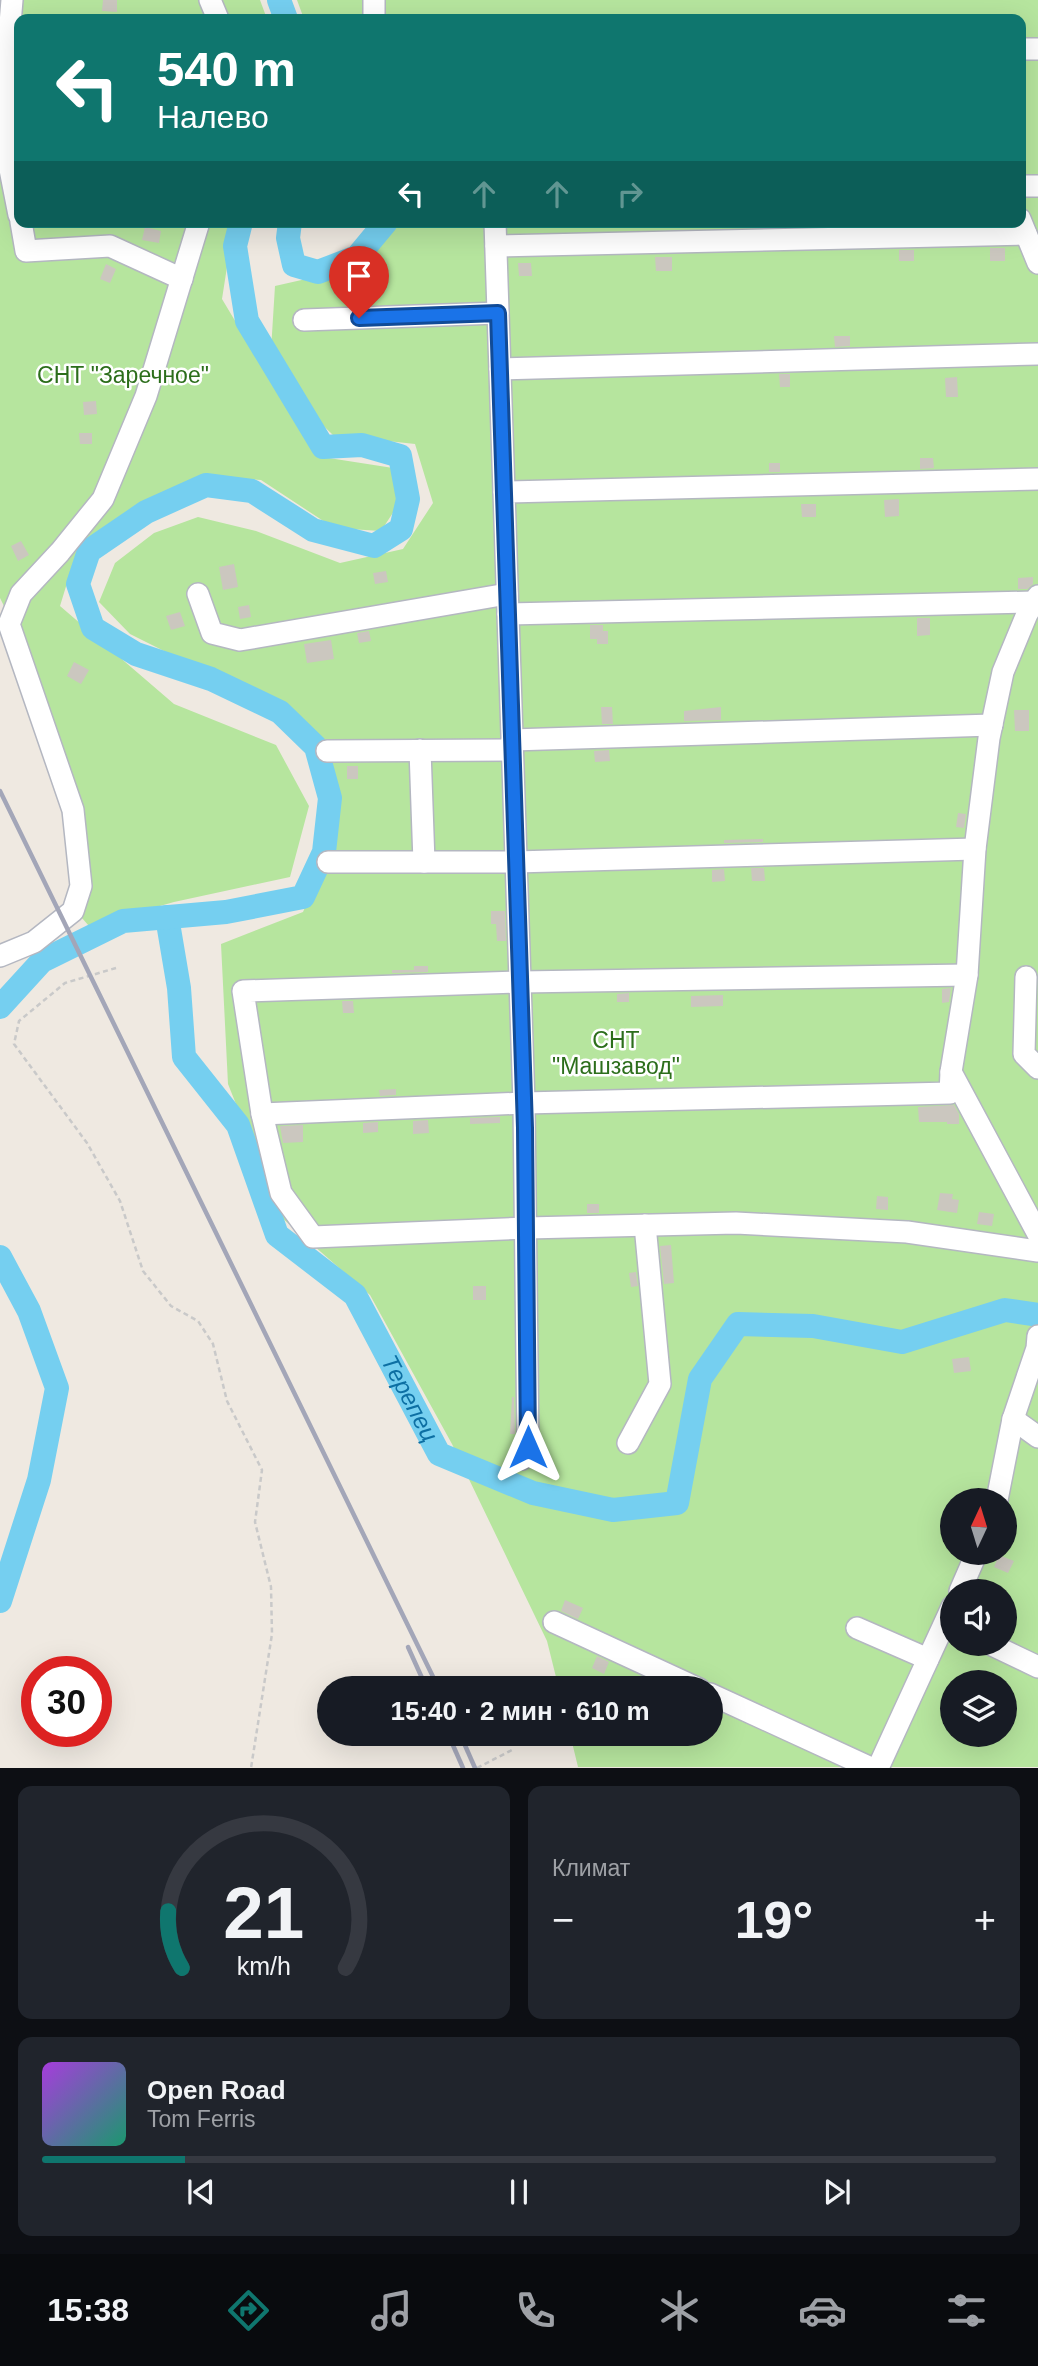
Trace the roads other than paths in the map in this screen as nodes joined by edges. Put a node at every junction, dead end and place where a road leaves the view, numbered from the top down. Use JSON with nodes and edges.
{"nodes":[{"id":1,"x":12,"y":0,"type":"edge"},
{"id":2,"x":14,"y":190,"type":"edge"},
{"id":3,"x":22,"y":228,"type":"edge"},
{"id":4,"x":197,"y":228,"type":"edge"},
{"id":5,"x":495,"y":228,"type":"edge"},
{"id":6,"x":995,"y":228,"type":"edge"},
{"id":7,"x":1023,"y":228,"type":"edge"},
{"id":8,"x":496,"y":246,"type":"junction"},
{"id":9,"x":1038,"y":263,"type":"edge"},
{"id":10,"x":182,"y":279,"type":"junction"},
{"id":11,"x":498,"y":313,"type":"junction"},
{"id":12,"x":304,"y":320,"type":"dead end"},
{"id":13,"x":1038,"y":355,"type":"edge"},
{"id":14,"x":500,"y":369,"type":"junction"},
{"id":15,"x":1038,"y":479,"type":"edge"},
{"id":16,"x":504,"y":492,"type":"junction"},
{"id":17,"x":198,"y":594,"type":"dead end"},
{"id":18,"x":1036,"y":599,"type":"edge"},
{"id":19,"x":508,"y":604,"type":"junction"},
{"id":20,"x":992,"y":725,"type":"junction"},
{"id":21,"x":512,"y":745,"type":"junction"},
{"id":22,"x":420,"y":750,"type":"junction"},
{"id":23,"x":327,"y":751,"type":"dead end"},
{"id":24,"x":975,"y":849,"type":"junction"},
{"id":25,"x":328,"y":862,"type":"dead end"},
{"id":26,"x":424,"y":862,"type":"junction"},
{"id":27,"x":516,"y":862,"type":"junction"},
{"id":28,"x":0,"y":956,"type":"edge"},
{"id":29,"x":967,"y":975,"type":"junction"},
{"id":30,"x":1026,"y":977,"type":"dead end"},
{"id":31,"x":520,"y":982,"type":"junction"},
{"id":32,"x":1038,"y":1068,"type":"edge"},
{"id":33,"x":951,"y":1072,"type":"junction"},
{"id":34,"x":524,"y":1103,"type":"junction"},
{"id":35,"x":261,"y":1114,"type":"junction"},
{"id":36,"x":645,"y":1225,"type":"junction"},
{"id":37,"x":527,"y":1228,"type":"junction"},
{"id":38,"x":1038,"y":1234,"type":"edge"},
{"id":39,"x":1038,"y":1251,"type":"edge"},
{"id":40,"x":1038,"y":1336,"type":"edge"},
{"id":41,"x":1013,"y":1419,"type":"junction"},
{"id":42,"x":1038,"y":1437,"type":"edge"},
{"id":43,"x":628,"y":1443,"type":"dead end"},
{"id":44,"x":522,"y":1459,"type":"dead end"},
{"id":45,"x":999,"y":1488,"type":"edge"},
{"id":46,"x":554,"y":1622,"type":"dead end"},
{"id":47,"x":858,"y":1628,"type":"dead end"},
{"id":48,"x":940,"y":1637,"type":"edge"},
{"id":49,"x":1015,"y":1656,"type":"edge"},
{"id":50,"x":928,"y":1659,"type":"junction"},
{"id":51,"x":1038,"y":1667,"type":"edge"},
{"id":52,"x":671,"y":1676,"type":"edge"},
{"id":53,"x":723,"y":1700,"type":"edge"},
{"id":54,"x":871,"y":1768,"type":"edge"},
{"id":55,"x":878,"y":1768,"type":"edge"}],
"edges":[{"from":1,"to":2,"type":"street"},
{"from":3,"to":10,"type":"street"},
{"from":4,"to":10,"type":"street"},
{"from":5,"to":8,"type":"street"},
{"from":6,"to":8,"type":"street"},
{"from":7,"to":9,"type":"street"},
{"from":8,"to":11,"type":"street"},
{"from":10,"to":28,"type":"street"},
{"from":11,"to":12,"type":"street"},
{"from":11,"to":14,"type":"street"},
{"from":13,"to":14,"type":"street"},
{"from":14,"to":16,"type":"street"},
{"from":15,"to":16,"type":"street"},
{"from":16,"to":19,"type":"street"},
{"from":17,"to":19,"type":"street"},
{"from":18,"to":19,"type":"street"},
{"from":18,"to":20,"type":"street"},
{"from":19,"to":21,"type":"street"},
{"from":20,"to":21,"type":"street"},
{"from":20,"to":24,"type":"street"},
{"from":21,"to":22,"type":"street"},
{"from":21,"to":27,"type":"street"},
{"from":22,"to":23,"type":"street"},
{"from":22,"to":26,"type":"street"},
{"from":24,"to":27,"type":"street"},
{"from":24,"to":29,"type":"street"},
{"from":25,"to":26,"type":"street"},
{"from":26,"to":27,"type":"street"},
{"from":27,"to":31,"type":"street"},
{"from":29,"to":31,"type":"street"},
{"from":29,"to":33,"type":"street"},
{"from":30,"to":32,"type":"street"},
{"from":31,"to":34,"type":"street"},
{"from":31,"to":35,"type":"street"},
{"from":33,"to":34,"type":"street"},
{"from":33,"to":38,"type":"street"},
{"from":34,"to":35,"type":"street"},
{"from":34,"to":37,"type":"street"},
{"from":35,"to":37,"type":"street"},
{"from":36,"to":37,"type":"street"},
{"from":36,"to":39,"type":"street"},
{"from":36,"to":43,"type":"street"},
{"from":37,"to":44,"type":"street"},
{"from":40,"to":41,"type":"street"},
{"from":41,"to":42,"type":"street"},
{"from":41,"to":45,"type":"street"},
{"from":46,"to":52,"type":"street"},
{"from":47,"to":50,"type":"street"},
{"from":48,"to":50,"type":"street"},
{"from":49,"to":51,"type":"street"},
{"from":50,"to":55,"type":"street"},
{"from":53,"to":54,"type":"street"}]}
